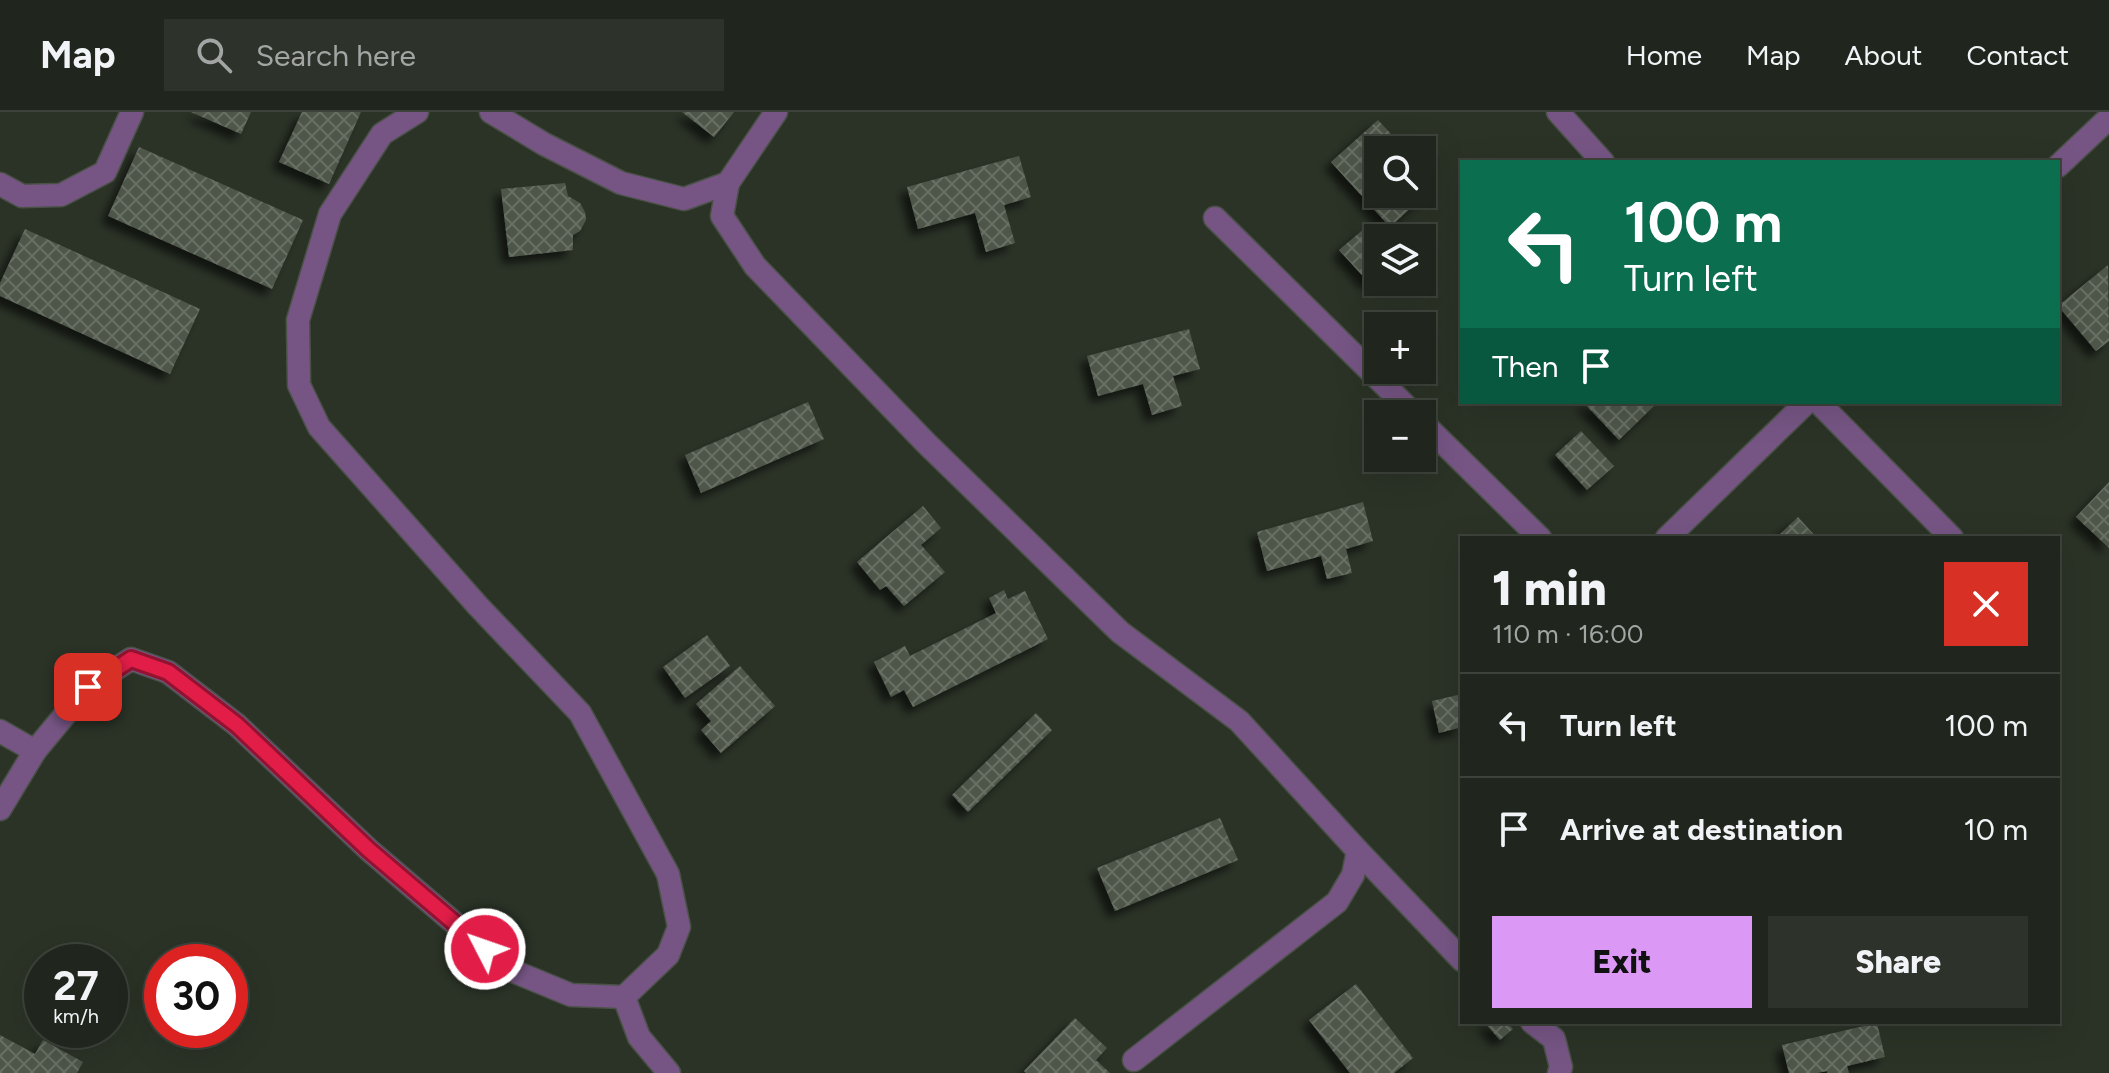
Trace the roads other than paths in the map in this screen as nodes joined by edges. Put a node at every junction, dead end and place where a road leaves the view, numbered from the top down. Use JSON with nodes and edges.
{"nodes":[{"id":1,"x":132,"y":112,"type":"edge"},
{"id":2,"x":417,"y":112,"type":"edge"},
{"id":3,"x":491,"y":112,"type":"edge"},
{"id":4,"x":776,"y":112,"type":"edge"},
{"id":5,"x":1558,"y":112,"type":"edge"},
{"id":6,"x":2109,"y":118,"type":"edge"},
{"id":7,"x":1601,"y":160,"type":"edge"},
{"id":8,"x":2060,"y":164,"type":"edge"},
{"id":9,"x":728,"y":183,"type":"junction"},
{"id":10,"x":0,"y":184,"type":"edge"},
{"id":11,"x":1215,"y":218,"type":"dead end"},
{"id":12,"x":1400,"y":400,"type":"edge"},
{"id":13,"x":1805,"y":404,"type":"edge"},
{"id":14,"x":1820,"y":404,"type":"edge"},
{"id":15,"x":1436,"y":436,"type":"edge"},
{"id":16,"x":1538,"y":536,"type":"edge"},
{"id":17,"x":1669,"y":536,"type":"edge"},
{"id":18,"x":1950,"y":536,"type":"edge"},
{"id":19,"x":0,"y":731,"type":"edge"},
{"id":20,"x":35,"y":751,"type":"junction"},
{"id":21,"x":0,"y":809,"type":"edge"},
{"id":22,"x":1358,"y":851,"type":"junction"},
{"id":23,"x":1460,"y":958,"type":"edge"},
{"id":24,"x":624,"y":997,"type":"junction"},
{"id":25,"x":1535,"y":1024,"type":"edge"},
{"id":26,"x":1134,"y":1060,"type":"dead end"},
{"id":27,"x":669,"y":1073,"type":"edge"},
{"id":28,"x":1559,"y":1073,"type":"edge"}],
"edges":[{"from":1,"to":10,"type":"street"},
{"from":2,"to":24,"type":"street"},
{"from":3,"to":9,"type":"street"},
{"from":4,"to":9,"type":"street"},
{"from":5,"to":7,"type":"street"},
{"from":6,"to":8,"type":"street"},
{"from":9,"to":22,"type":"street"},
{"from":11,"to":12,"type":"street"},
{"from":13,"to":17,"type":"street"},
{"from":14,"to":18,"type":"street"},
{"from":15,"to":16,"type":"street"},
{"from":19,"to":20,"type":"street"},
{"from":20,"to":21,"type":"street"},
{"from":20,"to":24,"type":"street"},
{"from":22,"to":23,"type":"street"},
{"from":22,"to":26,"type":"street"},
{"from":24,"to":27,"type":"street"},
{"from":25,"to":28,"type":"street"}]}
